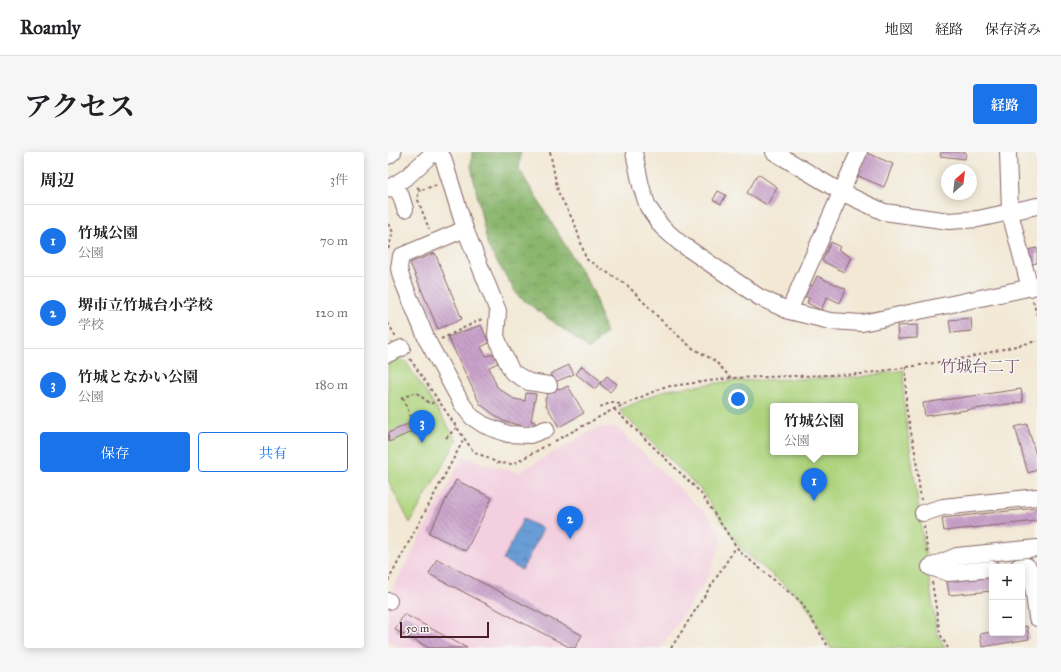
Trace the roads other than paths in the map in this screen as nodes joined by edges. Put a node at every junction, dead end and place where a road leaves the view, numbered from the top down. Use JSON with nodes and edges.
{"nodes":[{"id":1,"x":394,"y":152,"type":"edge"},
{"id":2,"x":435,"y":152,"type":"edge"},
{"id":3,"x":634,"y":152,"type":"edge"},
{"id":4,"x":774,"y":152,"type":"edge"},
{"id":5,"x":859,"y":152,"type":"edge"},
{"id":6,"x":1008,"y":152,"type":"edge"},
{"id":7,"x":388,"y":156,"type":"edge"},
{"id":8,"x":391,"y":187,"type":"edge"},
{"id":9,"x":841,"y":192,"type":"junction"},
{"id":10,"x":1037,"y":206,"type":"edge"},
{"id":11,"x":405,"y":209,"type":"dead end"},
{"id":12,"x":1010,"y":213,"type":"junction"},
{"id":13,"x":465,"y":229,"type":"junction"},
{"id":14,"x":1033,"y":287,"type":"edge"},
{"id":15,"x":789,"y":311,"type":"junction"},
{"id":16,"x":549,"y":385,"type":"dead end"},
{"id":17,"x":546,"y":429,"type":"dead end"},
{"id":18,"x":1037,"y":497,"type":"edge"},
{"id":19,"x":923,"y":513,"type":"dead end"},
{"id":20,"x":1037,"y":548,"type":"edge"},
{"id":21,"x":1025,"y":566,"type":"edge"},
{"id":22,"x":989,"y":569,"type":"edge"},
{"id":23,"x":1037,"y":618,"type":"edge"}],
"edges":[{"from":1,"to":7,"type":"street"},
{"from":2,"to":8,"type":"street"},
{"from":2,"to":13,"type":"street"},
{"from":3,"to":15,"type":"street"},
{"from":4,"to":9,"type":"street"},
{"from":5,"to":9,"type":"street"},
{"from":6,"to":12,"type":"street"},
{"from":8,"to":11,"type":"street"},
{"from":9,"to":12,"type":"street"},
{"from":9,"to":15,"type":"street"},
{"from":10,"to":12,"type":"street"},
{"from":12,"to":14,"type":"street"},
{"from":13,"to":16,"type":"street"},
{"from":13,"to":17,"type":"street"},
{"from":14,"to":15,"type":"street"},
{"from":18,"to":19,"type":"street"},
{"from":20,"to":22,"type":"street"},
{"from":21,"to":23,"type":"street"}]}
